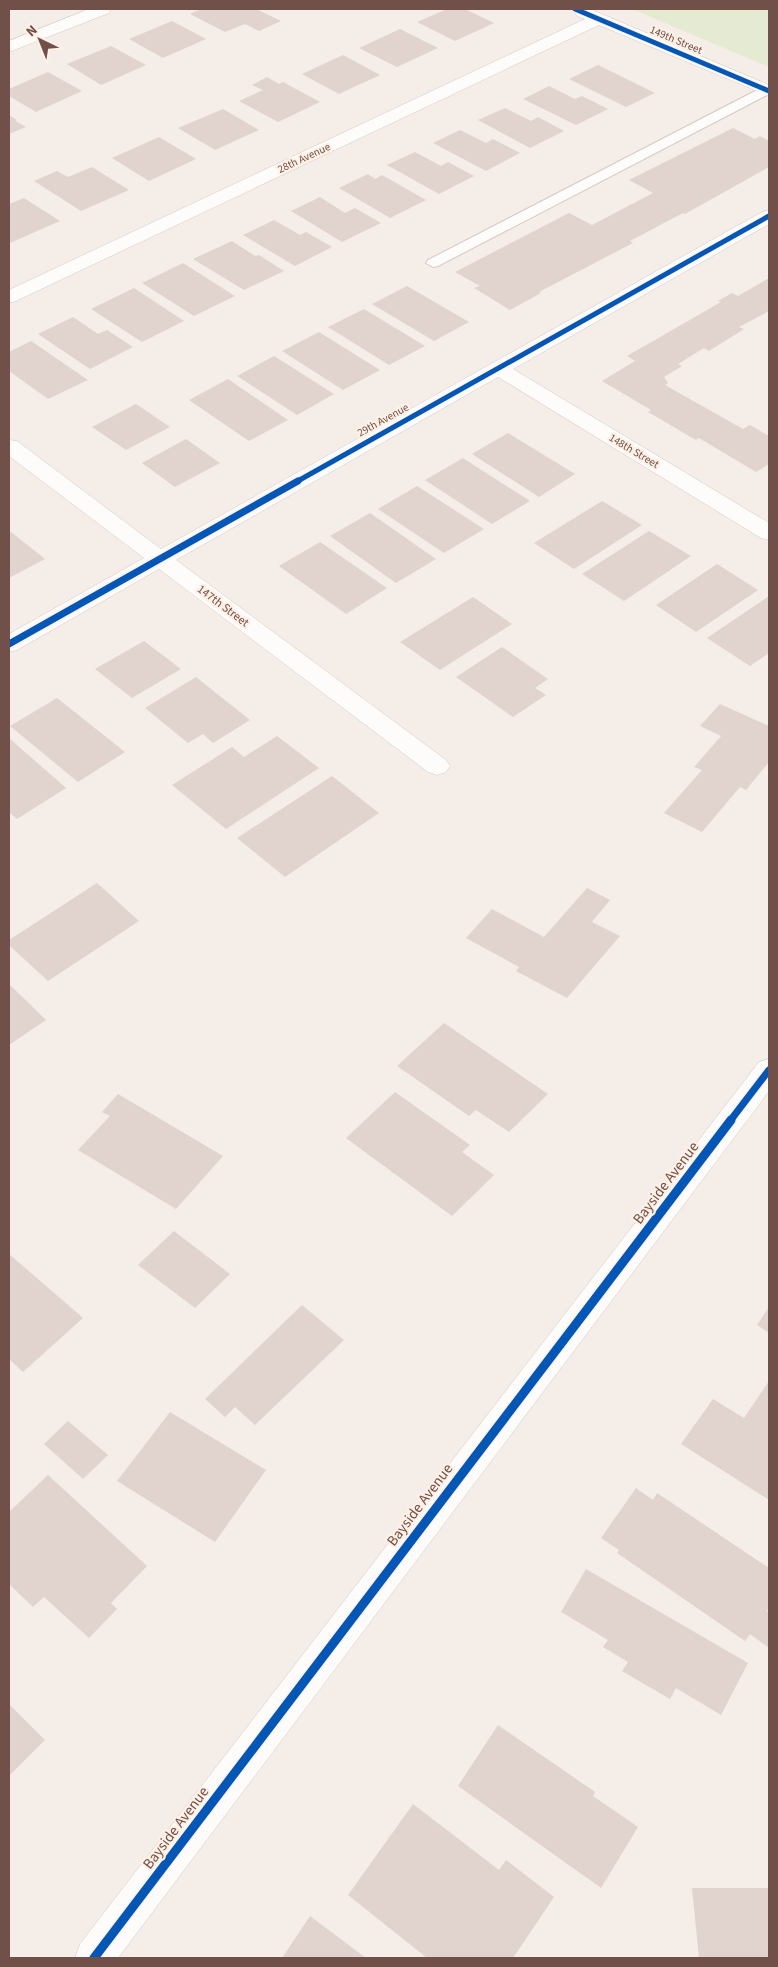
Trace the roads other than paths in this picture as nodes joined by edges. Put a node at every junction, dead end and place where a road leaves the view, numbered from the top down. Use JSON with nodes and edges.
{"nodes":[{"id":1,"x":103,"y":9,"type":"edge"},
{"id":2,"x":575,"y":9,"type":"edge"},
{"id":3,"x":598,"y":19,"type":"junction"},
{"id":4,"x":9,"y":47,"type":"edge"},
{"id":5,"x":768,"y":91,"type":"edge"},
{"id":6,"x":769,"y":216,"type":"edge"},
{"id":7,"x":433,"y":263,"type":"dead end"},
{"id":8,"x":9,"y":297,"type":"edge"},
{"id":9,"x":498,"y":368,"type":"junction"},
{"id":10,"x":9,"y":446,"type":"edge"},
{"id":11,"x":769,"y":533,"type":"edge"},
{"id":12,"x":161,"y":559,"type":"junction"},
{"id":13,"x":9,"y":644,"type":"edge"},
{"id":14,"x":437,"y":766,"type":"dead end"},
{"id":15,"x":769,"y":1070,"type":"edge"},
{"id":16,"x":94,"y":1958,"type":"edge"}],
"edges":[{"from":1,"to":4,"type":"street"},
{"from":2,"to":3,"type":"street","name":"149th Street"},
{"from":3,"to":5,"type":"street","name":"149th Street"},
{"from":3,"to":8,"type":"street","name":"28th Avenue"},
{"from":5,"to":7,"type":"lane"},
{"from":6,"to":9,"type":"street","name":"29th Avenue"},
{"from":9,"to":11,"type":"street","name":"148th Street"},
{"from":9,"to":12,"type":"street","name":"29th Avenue"},
{"from":10,"to":12,"type":"street","name":"147th Street"},
{"from":12,"to":13,"type":"street","name":"29th Avenue"},
{"from":12,"to":14,"type":"street","name":"147th Street"},
{"from":15,"to":16,"type":"street","name":"Bayside Avenue"}]}
